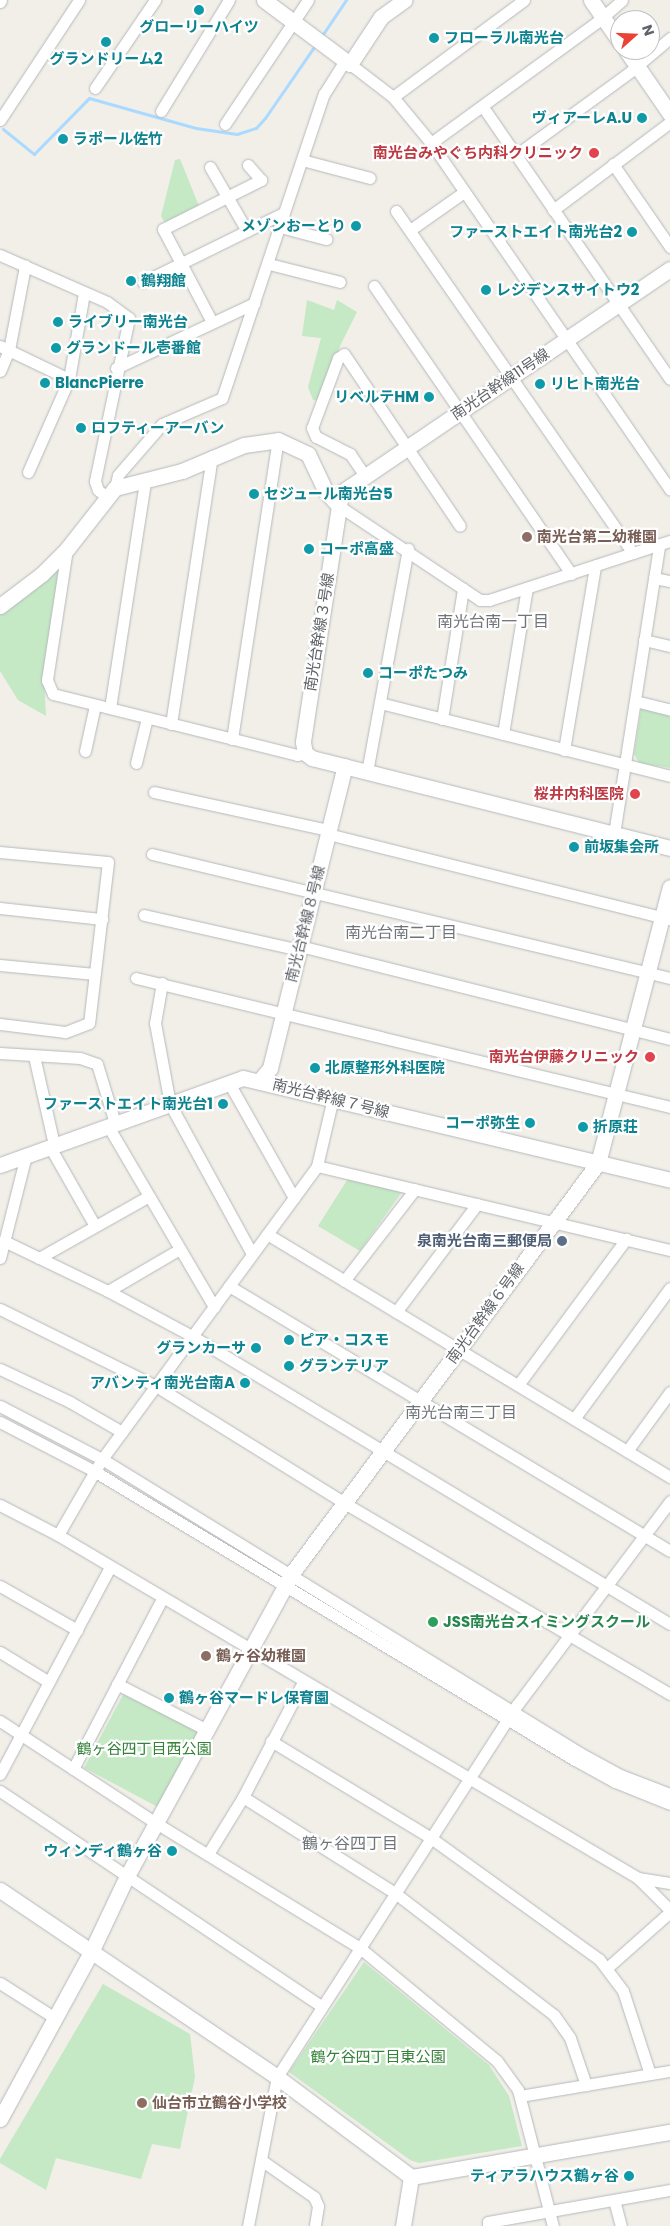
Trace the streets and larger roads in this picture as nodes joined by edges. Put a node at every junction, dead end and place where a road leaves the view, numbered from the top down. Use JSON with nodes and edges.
{"nodes":[{"id":1,"x":79,"y":0,"type":"edge"},
{"id":2,"x":155,"y":0,"type":"edge"},
{"id":3,"x":229,"y":0,"type":"edge"},
{"id":4,"x":264,"y":0,"type":"edge"},
{"id":5,"x":308,"y":0,"type":"edge"},
{"id":6,"x":404,"y":0,"type":"edge"},
{"id":7,"x":524,"y":0,"type":"edge"},
{"id":8,"x":591,"y":0,"type":"edge"},
{"id":9,"x":622,"y":0,"type":"edge"},
{"id":10,"x":603,"y":17,"type":"junction"},
{"id":11,"x":293,"y":22,"type":"junction"},
{"id":12,"x":610,"y":27,"type":"edge"},
{"id":13,"x":670,"y":38,"type":"edge"},
{"id":14,"x":633,"y":60,"type":"edge"},
{"id":15,"x":348,"y":62,"type":"junction"},
{"id":16,"x":637,"y":66,"type":"junction"},
{"id":17,"x":94,"y":88,"type":"dead end"},
{"id":18,"x":392,"y":98,"type":"junction"},
{"id":19,"x":483,"y":107,"type":"junction"},
{"id":20,"x":161,"y":111,"type":"dead end"},
{"id":21,"x":670,"y":114,"type":"edge"},
{"id":22,"x":0,"y":120,"type":"edge"},
{"id":23,"x":670,"y":122,"type":"edge"},
{"id":24,"x":226,"y":124,"type":"dead end"},
{"id":25,"x":431,"y":143,"type":"junction"},
{"id":26,"x":516,"y":155,"type":"junction"},
{"id":27,"x":302,"y":160,"type":"junction"},
{"id":28,"x":613,"y":164,"type":"junction"},
{"id":29,"x":248,"y":165,"type":"dead end"},
{"id":30,"x":210,"y":167,"type":"dead end"},
{"id":31,"x":370,"y":178,"type":"dead end"},
{"id":32,"x":464,"y":192,"type":"junction"},
{"id":33,"x":228,"y":197,"type":"junction"},
{"id":34,"x":553,"y":210,"type":"junction"},
{"id":35,"x":396,"y":211,"type":"dead end"},
{"id":36,"x":283,"y":214,"type":"junction"},
{"id":37,"x":280,"y":226,"type":"junction"},
{"id":38,"x":410,"y":230,"type":"junction"},
{"id":39,"x":248,"y":231,"type":"junction"},
{"id":40,"x":326,"y":239,"type":"dead end"},
{"id":41,"x":670,"y":247,"type":"edge"},
{"id":42,"x":0,"y":255,"type":"edge"},
{"id":43,"x":181,"y":264,"type":"junction"},
{"id":44,"x":269,"y":264,"type":"junction"},
{"id":45,"x":25,"y":266,"type":"junction"},
{"id":46,"x":670,"y":269,"type":"edge"},
{"id":47,"x":144,"y":282,"type":"dead end"},
{"id":48,"x":340,"y":282,"type":"dead end"},
{"id":49,"x":374,"y":286,"type":"dead end"},
{"id":50,"x":84,"y":293,"type":"junction"},
{"id":51,"x":255,"y":303,"type":"junction"},
{"id":52,"x":617,"y":305,"type":"junction"},
{"id":53,"x":212,"y":322,"type":"junction"},
{"id":54,"x":565,"y":340,"type":"junction"},
{"id":55,"x":4,"y":348,"type":"edge"},
{"id":56,"x":116,"y":368,"type":"junction"},
{"id":57,"x":0,"y":371,"type":"edge"},
{"id":58,"x":511,"y":377,"type":"junction"},
{"id":59,"x":69,"y":379,"type":"junction"},
{"id":60,"x":670,"y":379,"type":"edge"},
{"id":61,"x":459,"y":412,"type":"junction"},
{"id":62,"x":278,"y":440,"type":"junction"},
{"id":63,"x":407,"y":448,"type":"junction"},
{"id":64,"x":212,"y":456,"type":"junction"},
{"id":65,"x":28,"y":472,"type":"dead end"},
{"id":66,"x":365,"y":476,"type":"junction"},
{"id":67,"x":145,"y":481,"type":"junction"},
{"id":68,"x":670,"y":490,"type":"edge"},
{"id":69,"x":111,"y":492,"type":"junction"},
{"id":70,"x":339,"y":506,"type":"junction"},
{"id":71,"x":460,"y":526,"type":"dead end"},
{"id":72,"x":665,"y":543,"type":"edge"},
{"id":73,"x":67,"y":549,"type":"junction"},
{"id":74,"x":408,"y":549,"type":"junction"},
{"id":75,"x":633,"y":553,"type":"junction"},
{"id":76,"x":595,"y":566,"type":"junction"},
{"id":77,"x":571,"y":574,"type":"junction"},
{"id":78,"x":654,"y":578,"type":"junction"},
{"id":79,"x":670,"y":581,"type":"edge"},
{"id":80,"x":527,"y":588,"type":"junction"},
{"id":81,"x":463,"y":589,"type":"junction"},
{"id":82,"x":0,"y":606,"type":"edge"},
{"id":83,"x":644,"y":640,"type":"junction"},
{"id":84,"x":670,"y":646,"type":"edge"},
{"id":85,"x":635,"y":701,"type":"junction"},
{"id":86,"x":380,"y":703,"type":"junction"},
{"id":87,"x":95,"y":705,"type":"junction"},
{"id":88,"x":110,"y":708,"type":"junction"},
{"id":89,"x":670,"y":710,"type":"edge"},
{"id":90,"x":147,"y":718,"type":"junction"},
{"id":91,"x":442,"y":719,"type":"junction"},
{"id":92,"x":171,"y":724,"type":"junction"},
{"id":93,"x":503,"y":734,"type":"junction"},
{"id":94,"x":232,"y":739,"type":"junction"},
{"id":95,"x":564,"y":750,"type":"junction"},
{"id":96,"x":85,"y":751,"type":"dead end"},
{"id":97,"x":305,"y":753,"type":"junction"},
{"id":98,"x":136,"y":763,"type":"dead end"},
{"id":99,"x":624,"y":765,"type":"junction"},
{"id":100,"x":345,"y":766,"type":"junction"},
{"id":101,"x":367,"y":772,"type":"junction"},
{"id":102,"x":670,"y":776,"type":"edge"},
{"id":103,"x":154,"y":792,"type":"dead end"},
{"id":104,"x":328,"y":832,"type":"junction"},
{"id":105,"x":614,"y":834,"type":"junction"},
{"id":106,"x":670,"y":848,"type":"edge"},
{"id":107,"x":0,"y":852,"type":"edge"},
{"id":108,"x":152,"y":854,"type":"dead end"},
{"id":109,"x":670,"y":887,"type":"edge"},
{"id":110,"x":314,"y":891,"type":"junction"},
{"id":111,"x":0,"y":908,"type":"edge"},
{"id":112,"x":144,"y":915,"type":"dead end"},
{"id":113,"x":666,"y":918,"type":"edge"},
{"id":114,"x":102,"y":919,"type":"junction"},
{"id":115,"x":300,"y":948,"type":"junction"},
{"id":116,"x":0,"y":965,"type":"edge"},
{"id":117,"x":648,"y":973,"type":"junction"},
{"id":118,"x":95,"y":974,"type":"junction"},
{"id":119,"x":136,"y":978,"type":"dead end"},
{"id":120,"x":670,"y":978,"type":"edge"},
{"id":121,"x":162,"y":984,"type":"junction"},
{"id":122,"x":284,"y":1012,"type":"junction"},
{"id":123,"x":0,"y":1024,"type":"edge"},
{"id":124,"x":633,"y":1030,"type":"junction"},
{"id":125,"x":670,"y":1039,"type":"edge"},
{"id":126,"x":0,"y":1053,"type":"edge"},
{"id":127,"x":34,"y":1056,"type":"junction"},
{"id":128,"x":260,"y":1080,"type":"junction"},
{"id":129,"x":229,"y":1083,"type":"junction"},
{"id":130,"x":617,"y":1094,"type":"junction"},
{"id":131,"x":333,"y":1098,"type":"junction"},
{"id":132,"x":170,"y":1104,"type":"junction"},
{"id":133,"x":670,"y":1107,"type":"edge"},
{"id":134,"x":112,"y":1125,"type":"junction"},
{"id":135,"x":52,"y":1146,"type":"junction"},
{"id":136,"x":26,"y":1155,"type":"junction"},
{"id":137,"x":598,"y":1163,"type":"junction"},
{"id":138,"x":0,"y":1164,"type":"edge"},
{"id":139,"x":317,"y":1166,"type":"junction"},
{"id":140,"x":670,"y":1180,"type":"edge"},
{"id":141,"x":415,"y":1189,"type":"junction"},
{"id":142,"x":149,"y":1196,"type":"junction"},
{"id":143,"x":294,"y":1198,"type":"junction"},
{"id":144,"x":477,"y":1204,"type":"junction"},
{"id":145,"x":552,"y":1222,"type":"junction"},
{"id":146,"x":95,"y":1226,"type":"junction"},
{"id":147,"x":267,"y":1234,"type":"junction"},
{"id":148,"x":626,"y":1239,"type":"junction"},
{"id":149,"x":4,"y":1240,"type":"junction"},
{"id":150,"x":180,"y":1249,"type":"junction"},
{"id":151,"x":670,"y":1250,"type":"edge"},
{"id":152,"x":252,"y":1254,"type":"junction"},
{"id":153,"x":0,"y":1258,"type":"edge"},
{"id":154,"x":39,"y":1258,"type":"junction"},
{"id":155,"x":344,"y":1281,"type":"junction"},
{"id":156,"x":229,"y":1286,"type":"junction"},
{"id":157,"x":670,"y":1288,"type":"edge"},
{"id":158,"x":108,"y":1291,"type":"junction"},
{"id":159,"x":214,"y":1307,"type":"junction"},
{"id":160,"x":0,"y":1309,"type":"edge"},
{"id":161,"x":396,"y":1312,"type":"junction"},
{"id":162,"x":192,"y":1336,"type":"junction"},
{"id":163,"x":459,"y":1350,"type":"junction"},
{"id":164,"x":0,"y":1369,"type":"edge"},
{"id":165,"x":518,"y":1385,"type":"junction"},
{"id":166,"x":156,"y":1386,"type":"junction"},
{"id":167,"x":670,"y":1392,"type":"edge"},
{"id":168,"x":421,"y":1401,"type":"junction"},
{"id":169,"x":0,"y":1406,"type":"edge"},
{"id":170,"x":574,"y":1419,"type":"junction"},
{"id":171,"x":0,"y":1422,"type":"edge"},
{"id":172,"x":122,"y":1432,"type":"junction"},
{"id":173,"x":627,"y":1450,"type":"junction"},
{"id":174,"x":384,"y":1452,"type":"junction"},
{"id":175,"x":102,"y":1459,"type":"junction"},
{"id":176,"x":94,"y":1471,"type":"junction"},
{"id":177,"x":670,"y":1477,"type":"edge"},
{"id":178,"x":670,"y":1501,"type":"edge"},
{"id":179,"x":346,"y":1504,"type":"junction"},
{"id":180,"x":0,"y":1505,"type":"edge"},
{"id":181,"x":58,"y":1535,"type":"junction"},
{"id":182,"x":644,"y":1535,"type":"junction"},
{"id":183,"x":670,"y":1551,"type":"edge"},
{"id":184,"x":110,"y":1567,"type":"junction"},
{"id":185,"x":288,"y":1580,"type":"junction"},
{"id":186,"x":0,"y":1586,"type":"edge"},
{"id":187,"x":607,"y":1586,"type":"junction"},
{"id":188,"x":162,"y":1599,"type":"junction"},
{"id":189,"x":670,"y":1624,"type":"edge"},
{"id":190,"x":77,"y":1630,"type":"junction"},
{"id":191,"x":569,"y":1636,"type":"junction"},
{"id":192,"x":251,"y":1650,"type":"junction"},
{"id":193,"x":0,"y":1652,"type":"edge"},
{"id":194,"x":49,"y":1682,"type":"junction"},
{"id":195,"x":302,"y":1682,"type":"junction"},
{"id":196,"x":118,"y":1684,"type":"junction"},
{"id":197,"x":670,"y":1694,"type":"edge"},
{"id":198,"x":510,"y":1716,"type":"junction"},
{"id":199,"x":0,"y":1721,"type":"edge"},
{"id":200,"x":207,"y":1730,"type":"junction"},
{"id":201,"x":21,"y":1735,"type":"junction"},
{"id":202,"x":271,"y":1740,"type":"junction"},
{"id":203,"x":72,"y":1769,"type":"junction"},
{"id":204,"x":0,"y":1774,"type":"edge"},
{"id":205,"x":469,"y":1780,"type":"junction"},
{"id":206,"x":0,"y":1791,"type":"edge"},
{"id":207,"x":670,"y":1794,"type":"edge"},
{"id":208,"x":242,"y":1797,"type":"junction"},
{"id":209,"x":670,"y":1804,"type":"edge"},
{"id":210,"x":156,"y":1823,"type":"junction"},
{"id":211,"x":431,"y":1838,"type":"junction"},
{"id":212,"x":208,"y":1854,"type":"junction"},
{"id":213,"x":127,"y":1876,"type":"junction"},
{"id":214,"x":638,"y":1878,"type":"junction"},
{"id":215,"x":670,"y":1883,"type":"edge"},
{"id":216,"x":0,"y":1890,"type":"edge"},
{"id":217,"x":395,"y":1893,"type":"junction"},
{"id":218,"x":670,"y":1911,"type":"edge"},
{"id":219,"x":360,"y":1948,"type":"junction"},
{"id":220,"x":92,"y":1950,"type":"junction"},
{"id":221,"x":607,"y":1968,"type":"junction"},
{"id":222,"x":3,"y":1985,"type":"edge"},
{"id":223,"x":0,"y":1998,"type":"edge"},
{"id":224,"x":321,"y":2006,"type":"junction"},
{"id":225,"x":55,"y":2018,"type":"junction"},
{"id":226,"x":670,"y":2071,"type":"edge"},
{"id":227,"x":650,"y":2074,"type":"junction"},
{"id":228,"x":276,"y":2077,"type":"junction"},
{"id":229,"x":586,"y":2085,"type":"junction"},
{"id":230,"x":520,"y":2096,"type":"junction"},
{"id":231,"x":0,"y":2120,"type":"edge"},
{"id":232,"x":670,"y":2132,"type":"edge"},
{"id":233,"x":534,"y":2155,"type":"junction"},
{"id":234,"x":260,"y":2160,"type":"junction"},
{"id":235,"x":411,"y":2176,"type":"junction"},
{"id":236,"x":670,"y":2190,"type":"edge"},
{"id":237,"x":614,"y":2200,"type":"junction"},
{"id":238,"x":549,"y":2212,"type":"junction"},
{"id":239,"x":248,"y":2226,"type":"edge"},
{"id":240,"x":315,"y":2226,"type":"edge"},
{"id":241,"x":403,"y":2226,"type":"edge"},
{"id":242,"x":488,"y":2226,"type":"edge"},
{"id":243,"x":553,"y":2226,"type":"edge"},
{"id":244,"x":621,"y":2226,"type":"edge"}],
"edges":[{"from":1,"to":22,"type":"street"},
{"from":2,"to":17,"type":"street"},
{"from":3,"to":20,"type":"street"},
{"from":4,"to":11,"type":"street"},
{"from":5,"to":11,"type":"street"},
{"from":6,"to":15,"type":"street"},
{"from":7,"to":18,"type":"street"},
{"from":8,"to":10,"type":"street"},
{"from":9,"to":10,"type":"street"},
{"from":10,"to":12,"type":"street"},
{"from":10,"to":19,"type":"street"},
{"from":11,"to":15,"type":"street"},
{"from":11,"to":24,"type":"street"},
{"from":13,"to":16,"type":"street"},
{"from":14,"to":16,"type":"street"},
{"from":15,"to":18,"type":"street"},
{"from":15,"to":27,"type":"street"},
{"from":16,"to":21,"type":"street"},
{"from":16,"to":26,"type":"street"},
{"from":18,"to":25,"type":"street"},
{"from":19,"to":25,"type":"street"},
{"from":19,"to":26,"type":"street"},
{"from":23,"to":28,"type":"street"},
{"from":25,"to":32,"type":"street"},
{"from":26,"to":34,"type":"street"},
{"from":27,"to":31,"type":"street"},
{"from":27,"to":36,"type":"street"},
{"from":28,"to":34,"type":"street"},
{"from":28,"to":41,"type":"street"},
{"from":29,"to":33,"type":"street"},
{"from":30,"to":33,"type":"street"},
{"from":32,"to":38,"type":"street"},
{"from":32,"to":54,"type":"street"},
{"from":33,"to":39,"type":"street"},
{"from":33,"to":43,"type":"street"},
{"from":34,"to":52,"type":"street"},
{"from":35,"to":38,"type":"street"},
{"from":36,"to":37,"type":"street"},
{"from":36,"to":39,"type":"street"},
{"from":37,"to":40,"type":"street"},
{"from":37,"to":44,"type":"street"},
{"from":38,"to":58,"type":"street"},
{"from":39,"to":43,"type":"street"},
{"from":42,"to":45,"type":"street"},
{"from":43,"to":47,"type":"street"},
{"from":43,"to":53,"type":"street"},
{"from":44,"to":48,"type":"street"},
{"from":44,"to":51,"type":"street"},
{"from":45,"to":50,"type":"street"},
{"from":45,"to":55,"type":"street"},
{"from":46,"to":52,"type":"street","name":"南光台幹線11号線"},
{"from":49,"to":61,"type":"street"},
{"from":50,"to":56,"type":"street"},
{"from":50,"to":59,"type":"street"},
{"from":51,"to":53,"type":"street"},
{"from":51,"to":69,"type":"street"},
{"from":52,"to":54,"type":"street","name":"南光台幹線11号線"},
{"from":52,"to":60,"type":"street"},
{"from":53,"to":56,"type":"street"},
{"from":54,"to":58,"type":"street","name":"南光台幹線11号線"},
{"from":54,"to":68,"type":"street"},
{"from":55,"to":57,"type":"street"},
{"from":55,"to":59,"type":"street"},
{"from":56,"to":69,"type":"street"},
{"from":58,"to":61,"type":"street","name":"南光台幹線11号線"},
{"from":58,"to":75,"type":"street"},
{"from":59,"to":65,"type":"street"},
{"from":61,"to":63,"type":"street","name":"南光台幹線11号線"},
{"from":61,"to":77,"type":"street"},
{"from":62,"to":64,"type":"street"},
{"from":62,"to":70,"type":"street"},
{"from":62,"to":94,"type":"street"},
{"from":63,"to":66,"type":"street","name":"南光台幹線11号線"},
{"from":63,"to":66,"type":"street"},
{"from":63,"to":71,"type":"street"},
{"from":64,"to":67,"type":"street"},
{"from":64,"to":92,"type":"street"},
{"from":66,"to":70,"type":"street","name":"南光台幹線11号線"},
{"from":67,"to":69,"type":"street"},
{"from":67,"to":88,"type":"street"},
{"from":69,"to":73,"type":"street"},
{"from":70,"to":74,"type":"street"},
{"from":70,"to":97,"type":"street","name":"南光台幹線３号線"},
{"from":72,"to":75,"type":"street"},
{"from":72,"to":78,"type":"street"},
{"from":73,"to":82,"type":"street"},
{"from":73,"to":87,"type":"street"},
{"from":74,"to":81,"type":"street"},
{"from":74,"to":86,"type":"street"},
{"from":75,"to":76,"type":"street"},
{"from":76,"to":77,"type":"street"},
{"from":76,"to":95,"type":"street"},
{"from":77,"to":80,"type":"street"},
{"from":78,"to":79,"type":"street"},
{"from":78,"to":83,"type":"street"},
{"from":80,"to":81,"type":"street"},
{"from":80,"to":93,"type":"street"},
{"from":81,"to":91,"type":"street"},
{"from":83,"to":84,"type":"street"},
{"from":83,"to":85,"type":"street"},
{"from":85,"to":89,"type":"street"},
{"from":85,"to":99,"type":"street"},
{"from":86,"to":91,"type":"street"},
{"from":86,"to":101,"type":"street"},
{"from":87,"to":88,"type":"street"},
{"from":87,"to":96,"type":"street"},
{"from":88,"to":90,"type":"street"},
{"from":90,"to":92,"type":"street"},
{"from":90,"to":98,"type":"street"},
{"from":91,"to":93,"type":"street"},
{"from":92,"to":94,"type":"street"},
{"from":93,"to":95,"type":"street"},
{"from":94,"to":97,"type":"street"},
{"from":95,"to":99,"type":"street"},
{"from":97,"to":100,"type":"street"},
{"from":99,"to":102,"type":"street"},
{"from":99,"to":105,"type":"street"},
{"from":100,"to":101,"type":"street"},
{"from":100,"to":104,"type":"street","name":"南光台幹線８号線"},
{"from":101,"to":105,"type":"street"},
{"from":103,"to":104,"type":"street"},
{"from":104,"to":110,"type":"street","name":"南光台幹線８号線"},
{"from":104,"to":113,"type":"street"},
{"from":105,"to":106,"type":"street"},
{"from":107,"to":114,"type":"street"},
{"from":108,"to":110,"type":"street"},
{"from":109,"to":113,"type":"street","name":"南光台幹線６号線"},
{"from":110,"to":115,"type":"street","name":"南光台幹線８号線"},
{"from":110,"to":117,"type":"street"},
{"from":111,"to":114,"type":"street"},
{"from":112,"to":115,"type":"street"},
{"from":113,"to":117,"type":"street","name":"南光台幹線６号線"},
{"from":114,"to":118,"type":"street"},
{"from":115,"to":122,"type":"street","name":"南光台幹線８号線"},
{"from":115,"to":124,"type":"street"},
{"from":116,"to":118,"type":"street"},
{"from":117,"to":120,"type":"street"},
{"from":117,"to":124,"type":"street","name":"南光台幹線６号線"},
{"from":118,"to":123,"type":"street"},
{"from":119,"to":121,"type":"street"},
{"from":121,"to":122,"type":"street"},
{"from":121,"to":132,"type":"street"},
{"from":122,"to":128,"type":"street","name":"南光台幹線８号線"},
{"from":122,"to":130,"type":"street"},
{"from":124,"to":125,"type":"street"},
{"from":124,"to":130,"type":"street","name":"南光台幹線６号線"},
{"from":126,"to":127,"type":"street"},
{"from":127,"to":134,"type":"street"},
{"from":127,"to":135,"type":"street"},
{"from":128,"to":129,"type":"street","name":"南光台幹線７号線"},
{"from":128,"to":131,"type":"street","name":"南光台幹線７号線"},
{"from":129,"to":132,"type":"street","name":"南光台幹線７号線"},
{"from":129,"to":143,"type":"street"},
{"from":130,"to":133,"type":"street"},
{"from":130,"to":137,"type":"street","name":"南光台幹線６号線"},
{"from":131,"to":137,"type":"street","name":"南光台幹線７号線"},
{"from":131,"to":139,"type":"street"},
{"from":132,"to":134,"type":"street","name":"南光台幹線７号線"},
{"from":132,"to":152,"type":"street"},
{"from":134,"to":135,"type":"street","name":"南光台幹線７号線"},
{"from":134,"to":142,"type":"street"},
{"from":135,"to":136,"type":"street","name":"南光台幹線７号線"},
{"from":135,"to":146,"type":"street"},
{"from":136,"to":138,"type":"street","name":"南光台幹線７号線"},
{"from":136,"to":149,"type":"street"},
{"from":137,"to":140,"type":"street","name":"南光台幹線７号線"},
{"from":137,"to":145,"type":"street","name":"南光台幹線６号線"},
{"from":139,"to":141,"type":"street"},
{"from":139,"to":143,"type":"street"},
{"from":141,"to":144,"type":"street"},
{"from":141,"to":155,"type":"street"},
{"from":142,"to":146,"type":"street"},
{"from":142,"to":150,"type":"street"},
{"from":143,"to":147,"type":"street"},
{"from":144,"to":145,"type":"street"},
{"from":144,"to":161,"type":"street"},
{"from":145,"to":148,"type":"street"},
{"from":145,"to":163,"type":"street","name":"南光台幹線６号線"},
{"from":146,"to":154,"type":"street"},
{"from":147,"to":152,"type":"street"},
{"from":147,"to":155,"type":"street"},
{"from":148,"to":151,"type":"street"},
{"from":148,"to":165,"type":"street"},
{"from":149,"to":153,"type":"street"},
{"from":149,"to":154,"type":"street"},
{"from":150,"to":158,"type":"street"},
{"from":150,"to":159,"type":"street"},
{"from":152,"to":156,"type":"street"},
{"from":154,"to":158,"type":"street"},
{"from":155,"to":161,"type":"street"},
{"from":156,"to":159,"type":"street"},
{"from":156,"to":168,"type":"street"},
{"from":157,"to":170,"type":"street"},
{"from":158,"to":162,"type":"street"},
{"from":159,"to":162,"type":"street"},
{"from":160,"to":166,"type":"street"},
{"from":161,"to":163,"type":"street"},
{"from":162,"to":166,"type":"street"},
{"from":162,"to":174,"type":"street"},
{"from":163,"to":165,"type":"street"},
{"from":163,"to":168,"type":"street","name":"南光台幹線６号線"},
{"from":164,"to":172,"type":"street"},
{"from":165,"to":170,"type":"street"},
{"from":166,"to":172,"type":"street"},
{"from":166,"to":179,"type":"street"},
{"from":167,"to":173,"type":"street"},
{"from":168,"to":174,"type":"street","name":"南光台幹線６号線"},
{"from":168,"to":182,"type":"street"},
{"from":169,"to":175,"type":"street"},
{"from":170,"to":173,"type":"street"},
{"from":171,"to":176,"type":"street"},
{"from":172,"to":175,"type":"street"},
{"from":173,"to":177,"type":"street"},
{"from":174,"to":179,"type":"street","name":"南光台幹線６号線"},
{"from":174,"to":187,"type":"street"},
{"from":175,"to":176,"type":"street"},
{"from":175,"to":185,"type":"street"},
{"from":176,"to":181,"type":"street"},
{"from":176,"to":185,"type":"street"},
{"from":178,"to":182,"type":"street"},
{"from":179,"to":185,"type":"street","name":"南光台幹線６号線"},
{"from":179,"to":191,"type":"street"},
{"from":180,"to":181,"type":"street"},
{"from":181,"to":184,"type":"street"},
{"from":182,"to":183,"type":"street"},
{"from":182,"to":187,"type":"street"},
{"from":184,"to":188,"type":"street"},
{"from":184,"to":190,"type":"street"},
{"from":185,"to":192,"type":"street","name":"南光台幹線６号線"},
{"from":185,"to":198,"type":"street"},
{"from":186,"to":190,"type":"street"},
{"from":187,"to":189,"type":"street"},
{"from":187,"to":191,"type":"street"},
{"from":188,"to":192,"type":"street"},
{"from":188,"to":196,"type":"street"},
{"from":190,"to":194,"type":"street"},
{"from":191,"to":197,"type":"street"},
{"from":191,"to":198,"type":"street"},
{"from":192,"to":195,"type":"street"},
{"from":192,"to":200,"type":"street","name":"南光台幹線６号線"},
{"from":193,"to":194,"type":"street"},
{"from":194,"to":201,"type":"street"},
{"from":195,"to":202,"type":"street"},
{"from":195,"to":205,"type":"street"},
{"from":196,"to":200,"type":"street"},
{"from":196,"to":203,"type":"street"},
{"from":198,"to":205,"type":"street"},
{"from":198,"to":207,"type":"street"},
{"from":198,"to":209,"type":"street"},
{"from":199,"to":201,"type":"street"},
{"from":200,"to":210,"type":"street","name":"南光台幹線６号線"},
{"from":201,"to":203,"type":"street"},
{"from":201,"to":204,"type":"street"},
{"from":202,"to":208,"type":"street"},
{"from":202,"to":211,"type":"street"},
{"from":203,"to":210,"type":"street"},
{"from":205,"to":211,"type":"street"},
{"from":205,"to":214,"type":"street"},
{"from":206,"to":213,"type":"street"},
{"from":208,"to":212,"type":"street"},
{"from":208,"to":217,"type":"street"},
{"from":210,"to":212,"type":"street"},
{"from":210,"to":213,"type":"street","name":"南光台幹線６号線"},
{"from":211,"to":217,"type":"street"},
{"from":211,"to":221,"type":"street"},
{"from":212,"to":219,"type":"street"},
{"from":213,"to":220,"type":"street","name":"南光台幹線６号線"},
{"from":213,"to":224,"type":"street"},
{"from":214,"to":215,"type":"street"},
{"from":214,"to":218,"type":"street"},
{"from":216,"to":220,"type":"street"},
{"from":217,"to":219,"type":"street"},
{"from":217,"to":229,"type":"street"},
{"from":218,"to":221,"type":"street"},
{"from":219,"to":224,"type":"street"},
{"from":219,"to":230,"type":"street"},
{"from":220,"to":225,"type":"street","name":"南光台幹線６号線"},
{"from":220,"to":228,"type":"street"},
{"from":221,"to":227,"type":"street"},
{"from":222,"to":223,"type":"street"},
{"from":222,"to":225,"type":"street"},
{"from":224,"to":228,"type":"street"},
{"from":225,"to":231,"type":"street","name":"南光台幹線６号線"},
{"from":226,"to":227,"type":"street"},
{"from":227,"to":229,"type":"street"},
{"from":228,"to":234,"type":"street"},
{"from":228,"to":235,"type":"street"},
{"from":229,"to":230,"type":"street"},
{"from":230,"to":233,"type":"street"},
{"from":232,"to":233,"type":"street"},
{"from":233,"to":235,"type":"street"},
{"from":233,"to":238,"type":"street"},
{"from":234,"to":239,"type":"street"},
{"from":234,"to":240,"type":"street"},
{"from":235,"to":241,"type":"street"},
{"from":236,"to":237,"type":"street"},
{"from":237,"to":238,"type":"street"},
{"from":237,"to":244,"type":"street"},
{"from":238,"to":242,"type":"street"},
{"from":238,"to":243,"type":"street"}]}
